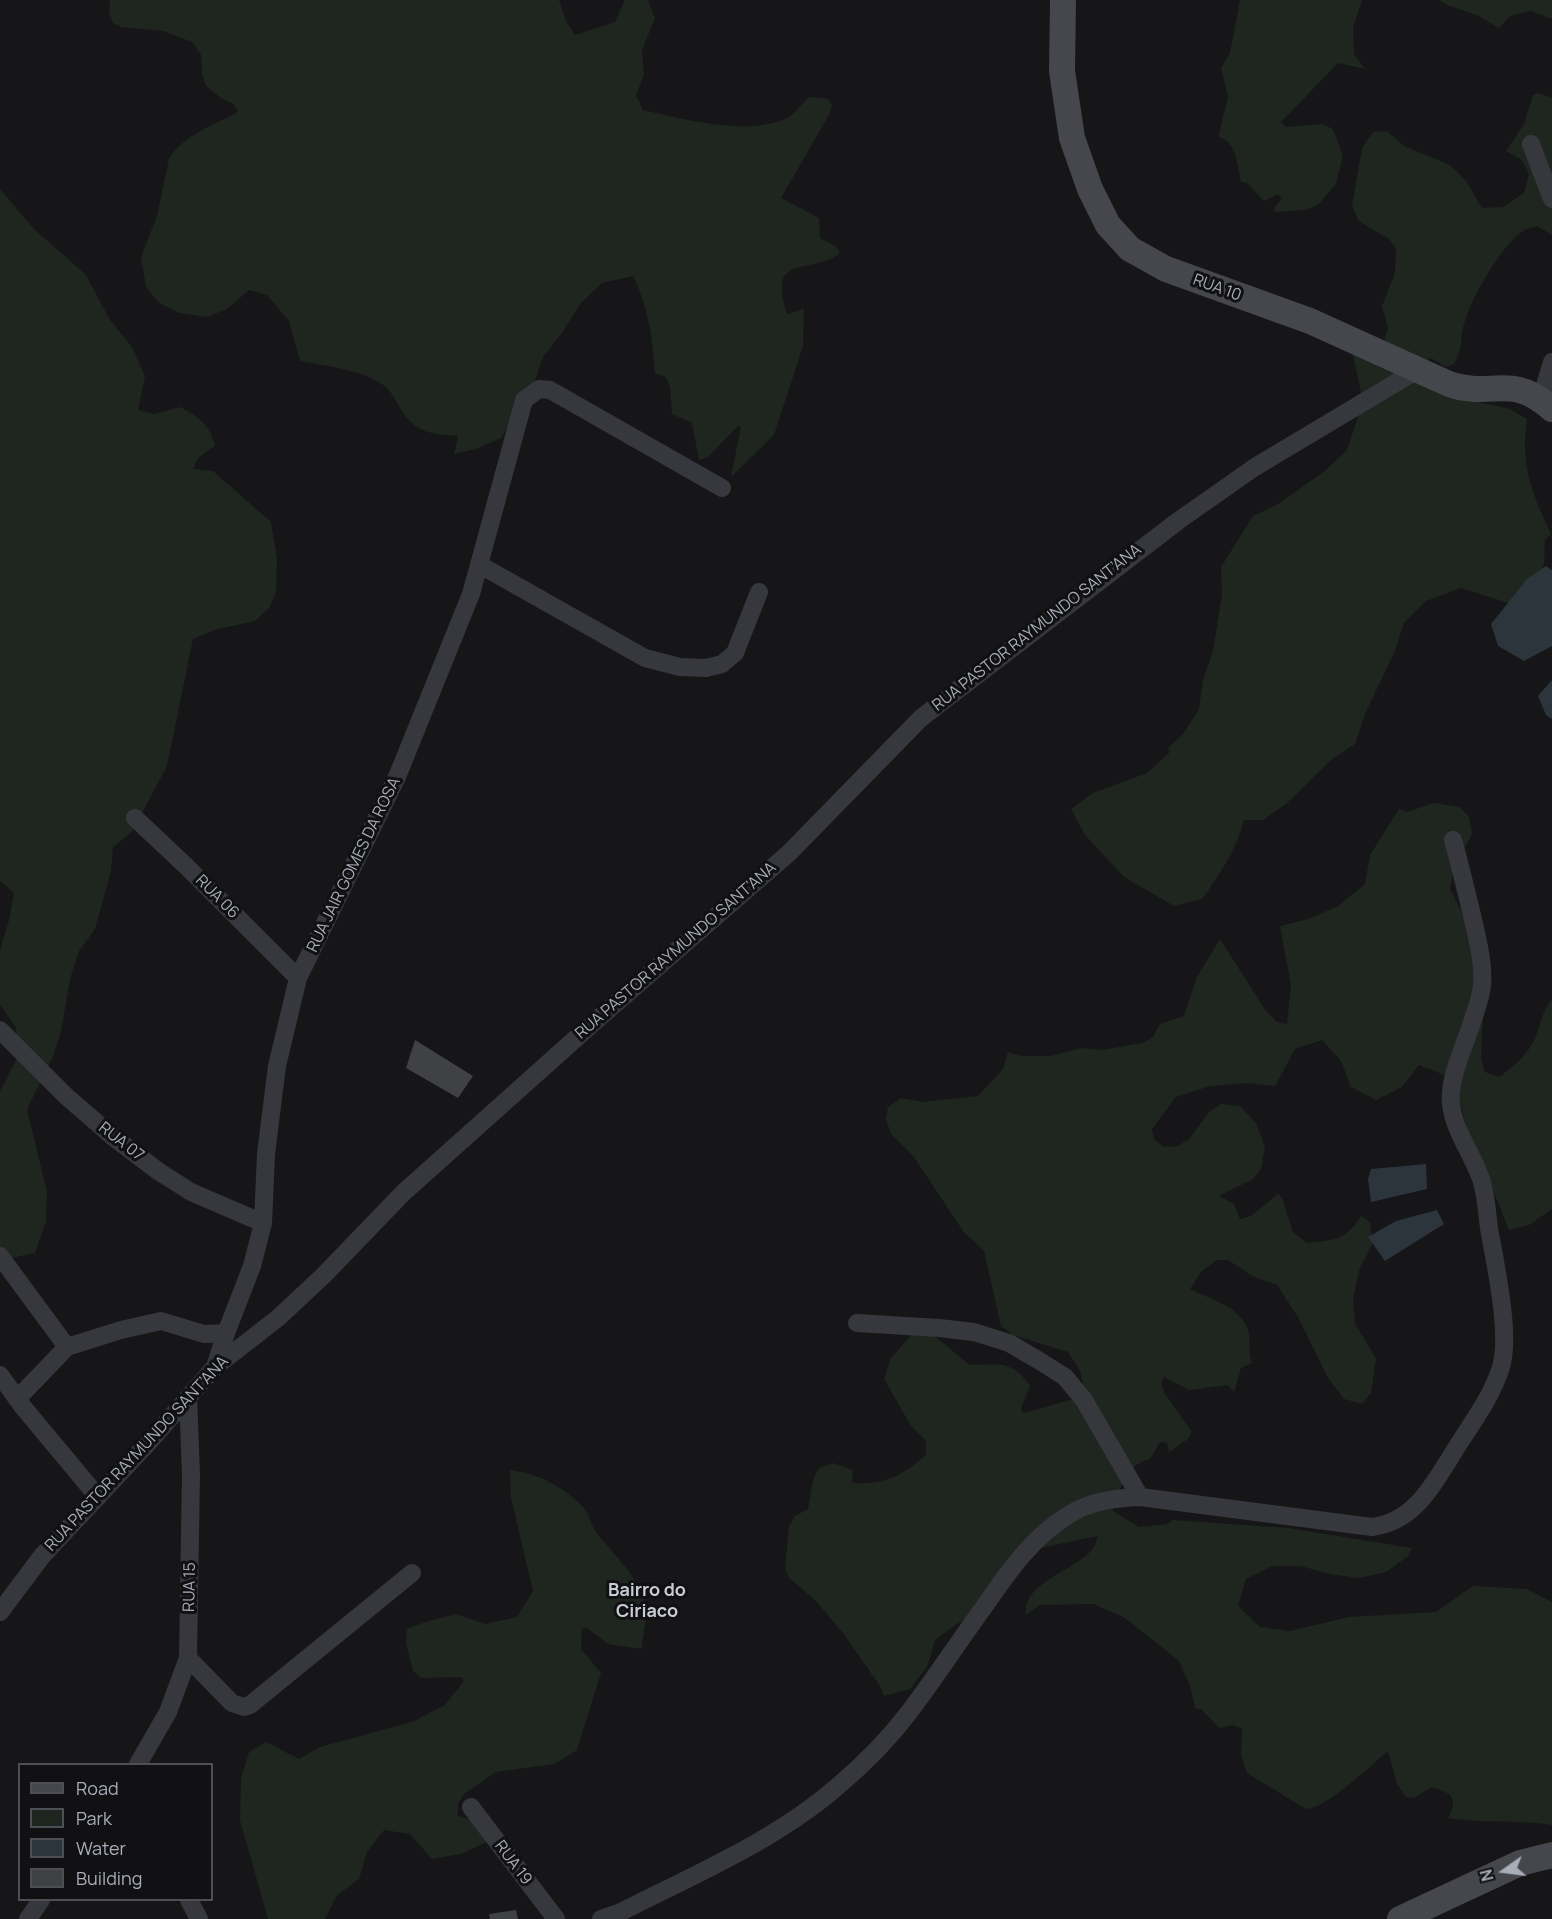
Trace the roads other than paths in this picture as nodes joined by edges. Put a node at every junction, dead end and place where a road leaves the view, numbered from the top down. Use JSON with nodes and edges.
{"nodes":[{"id":1,"x":1064,"y":0,"type":"edge"},
{"id":2,"x":1531,"y":144,"type":"dead end"},
{"id":3,"x":1552,"y":199,"type":"edge"},
{"id":4,"x":1552,"y":362,"type":"edge"},
{"id":5,"x":1419,"y":369,"type":"junction"},
{"id":6,"x":1546,"y":404,"type":"edge"},
{"id":7,"x":722,"y":488,"type":"dead end"},
{"id":8,"x":480,"y":565,"type":"junction"},
{"id":9,"x":759,"y":592,"type":"dead end"},
{"id":10,"x":135,"y":818,"type":"dead end"},
{"id":11,"x":1454,"y":840,"type":"dead end"},
{"id":12,"x":298,"y":978,"type":"junction"},
{"id":13,"x":0,"y":1030,"type":"edge"},
{"id":14,"x":263,"y":1222,"type":"junction"},
{"id":15,"x":0,"y":1256,"type":"edge"},
{"id":16,"x":857,"y":1323,"type":"dead end"},
{"id":17,"x":226,"y":1333,"type":"junction"},
{"id":18,"x":67,"y":1347,"type":"junction"},
{"id":19,"x":215,"y":1367,"type":"junction"},
{"id":20,"x":0,"y":1375,"type":"edge"},
{"id":21,"x":188,"y":1397,"type":"junction"},
{"id":22,"x":17,"y":1399,"type":"junction"},
{"id":23,"x":98,"y":1497,"type":"junction"},
{"id":24,"x":1140,"y":1497,"type":"junction"},
{"id":25,"x":412,"y":1573,"type":"dead end"},
{"id":26,"x":0,"y":1612,"type":"edge"},
{"id":27,"x":188,"y":1658,"type":"junction"},
{"id":28,"x":139,"y":1763,"type":"edge"},
{"id":29,"x":471,"y":1807,"type":"dead end"},
{"id":30,"x":1552,"y":1855,"type":"edge"},
{"id":31,"x":40,"y":1901,"type":"edge"},
{"id":32,"x":190,"y":1901,"type":"edge"},
{"id":33,"x":28,"y":1919,"type":"edge"},
{"id":34,"x":199,"y":1919,"type":"edge"},
{"id":35,"x":556,"y":1919,"type":"edge"},
{"id":36,"x":601,"y":1919,"type":"edge"},
{"id":37,"x":1400,"y":1919,"type":"edge"}],
"edges":[{"from":1,"to":5,"type":"street","name":"RUA 10"},
{"from":2,"to":3,"type":"street"},
{"from":4,"to":6,"type":"street"},
{"from":5,"to":6,"type":"street","name":"RUA 10"},
{"from":5,"to":19,"type":"street","name":"RUA PASTOR RAYMUNDO SANT’ANA"},
{"from":7,"to":8,"type":"street","name":"RUA JAIR GOMES DA ROSA"},
{"from":8,"to":9,"type":"street"},
{"from":8,"to":12,"type":"street","name":"RUA JAIR GOMES DA ROSA"},
{"from":10,"to":12,"type":"street","name":"RUA 06"},
{"from":11,"to":24,"type":"street"},
{"from":12,"to":14,"type":"street","name":"RUA JAIR GOMES DA ROSA"},
{"from":13,"to":14,"type":"street","name":"RUA 07"},
{"from":14,"to":17,"type":"street","name":"RUA JAIR GOMES DA ROSA"},
{"from":15,"to":18,"type":"street"},
{"from":16,"to":24,"type":"street"},
{"from":17,"to":18,"type":"street"},
{"from":17,"to":19,"type":"street","name":"RUA JAIR GOMES DA ROSA"},
{"from":18,"to":22,"type":"street"},
{"from":19,"to":21,"type":"street","name":"RUA PASTOR RAYMUNDO SANT’ANA"},
{"from":20,"to":22,"type":"street"},
{"from":21,"to":23,"type":"street","name":"RUA PASTOR RAYMUNDO SANT’ANA"},
{"from":21,"to":27,"type":"street","name":"RUA 15"},
{"from":22,"to":23,"type":"street"},
{"from":23,"to":26,"type":"street","name":"RUA PASTOR RAYMUNDO SANT’ANA"},
{"from":24,"to":36,"type":"street"},
{"from":25,"to":27,"type":"street"},
{"from":27,"to":28,"type":"street","name":"RUA 15"},
{"from":29,"to":35,"type":"street","name":"RUA 19"},
{"from":30,"to":37,"type":"street"},
{"from":31,"to":33,"type":"street"},
{"from":32,"to":34,"type":"street"}]}
